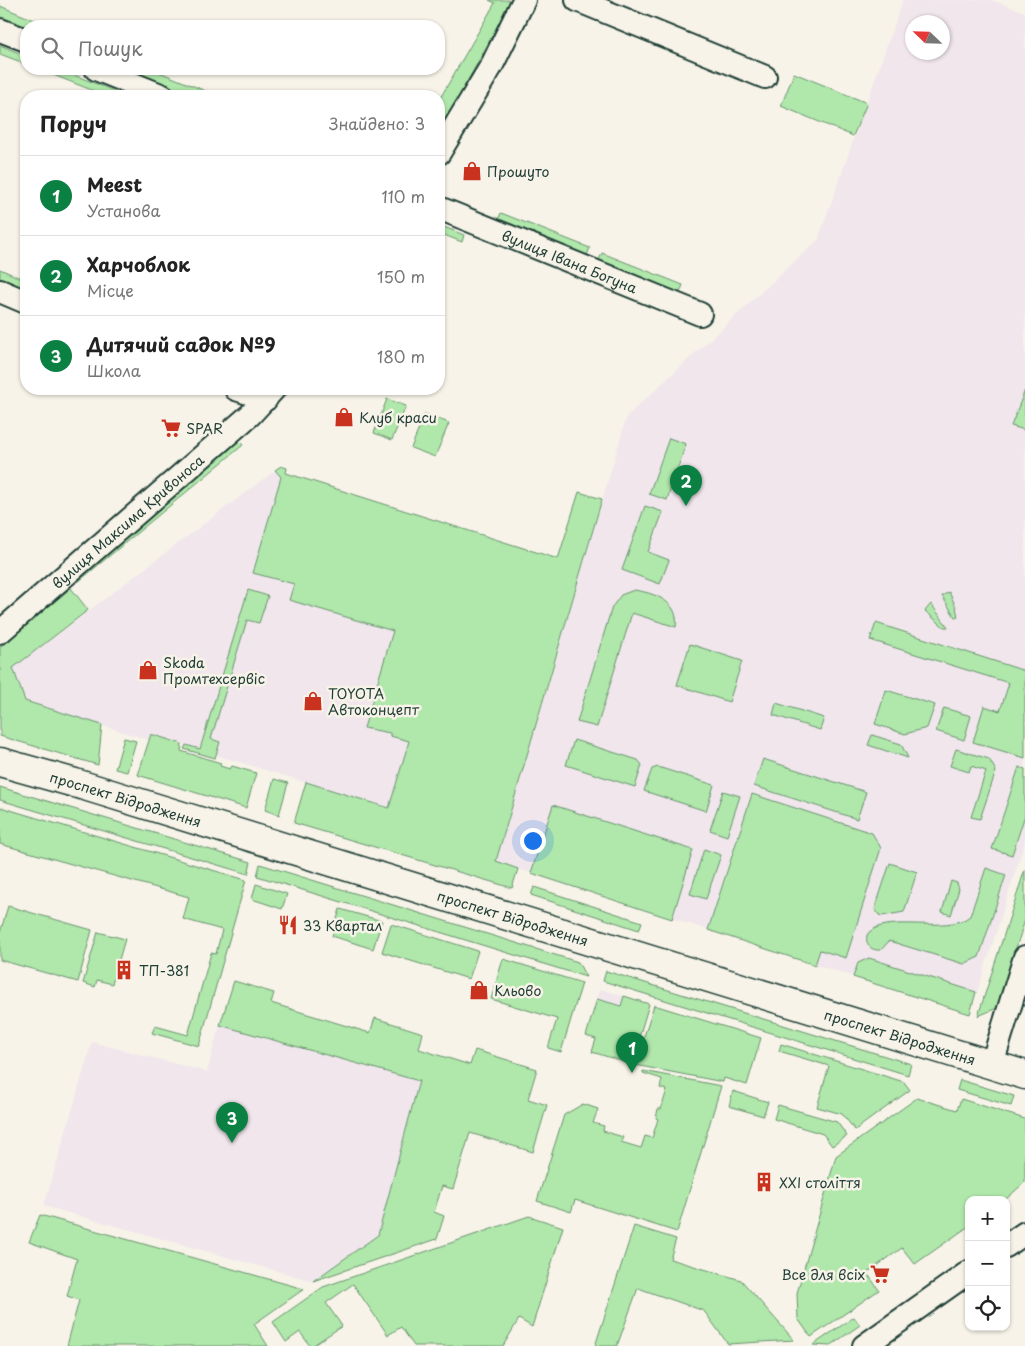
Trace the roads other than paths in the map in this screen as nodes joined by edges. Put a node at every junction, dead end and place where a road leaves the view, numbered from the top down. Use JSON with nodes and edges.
{"nodes":[{"id":1,"x":524,"y":0,"type":"edge"},
{"id":2,"x":577,"y":0,"type":"edge"},
{"id":3,"x":0,"y":30,"type":"edge"},
{"id":4,"x":20,"y":38,"type":"edge"},
{"id":5,"x":111,"y":75,"type":"edge"},
{"id":6,"x":765,"y":77,"type":"dead end"},
{"id":7,"x":149,"y":90,"type":"edge"},
{"id":8,"x":445,"y":143,"type":"edge"},
{"id":9,"x":445,"y":210,"type":"edge"},
{"id":10,"x":0,"y":292,"type":"edge"},
{"id":11,"x":20,"y":300,"type":"edge"},
{"id":12,"x":700,"y":314,"type":"dead end"},
{"id":13,"x":239,"y":395,"type":"edge"},
{"id":14,"x":269,"y":395,"type":"edge"},
{"id":15,"x":250,"y":415,"type":"junction"},
{"id":16,"x":0,"y":632,"type":"edge"},
{"id":17,"x":0,"y":762,"type":"edge"},
{"id":18,"x":1025,"y":957,"type":"edge"},
{"id":19,"x":992,"y":1064,"type":"junction"},
{"id":20,"x":1025,"y":1075,"type":"edge"},
{"id":21,"x":1025,"y":1233,"type":"edge"},
{"id":22,"x":1010,"y":1243,"type":"edge"},
{"id":23,"x":965,"y":1275,"type":"edge"},
{"id":24,"x":864,"y":1346,"type":"edge"}],
"edges":[{"from":1,"to":8,"type":"street"},
{"from":2,"to":6,"type":"street"},
{"from":3,"to":4,"type":"street"},
{"from":5,"to":7,"type":"street"},
{"from":9,"to":12,"type":"street","name":"вулиця Івана Богуна"},
{"from":10,"to":11,"type":"street"},
{"from":13,"to":15,"type":"street"},
{"from":14,"to":15,"type":"street","name":"вулиця Максима Кривоноса"},
{"from":15,"to":16,"type":"street","name":"вулиця Максима Кривоноса"},
{"from":17,"to":19,"type":"main road","name":"проспект Відродження"},
{"from":18,"to":19,"type":"street"},
{"from":19,"to":20,"type":"main road","name":"проспект Відродження"},
{"from":21,"to":22,"type":"street"},
{"from":23,"to":24,"type":"street"}]}
